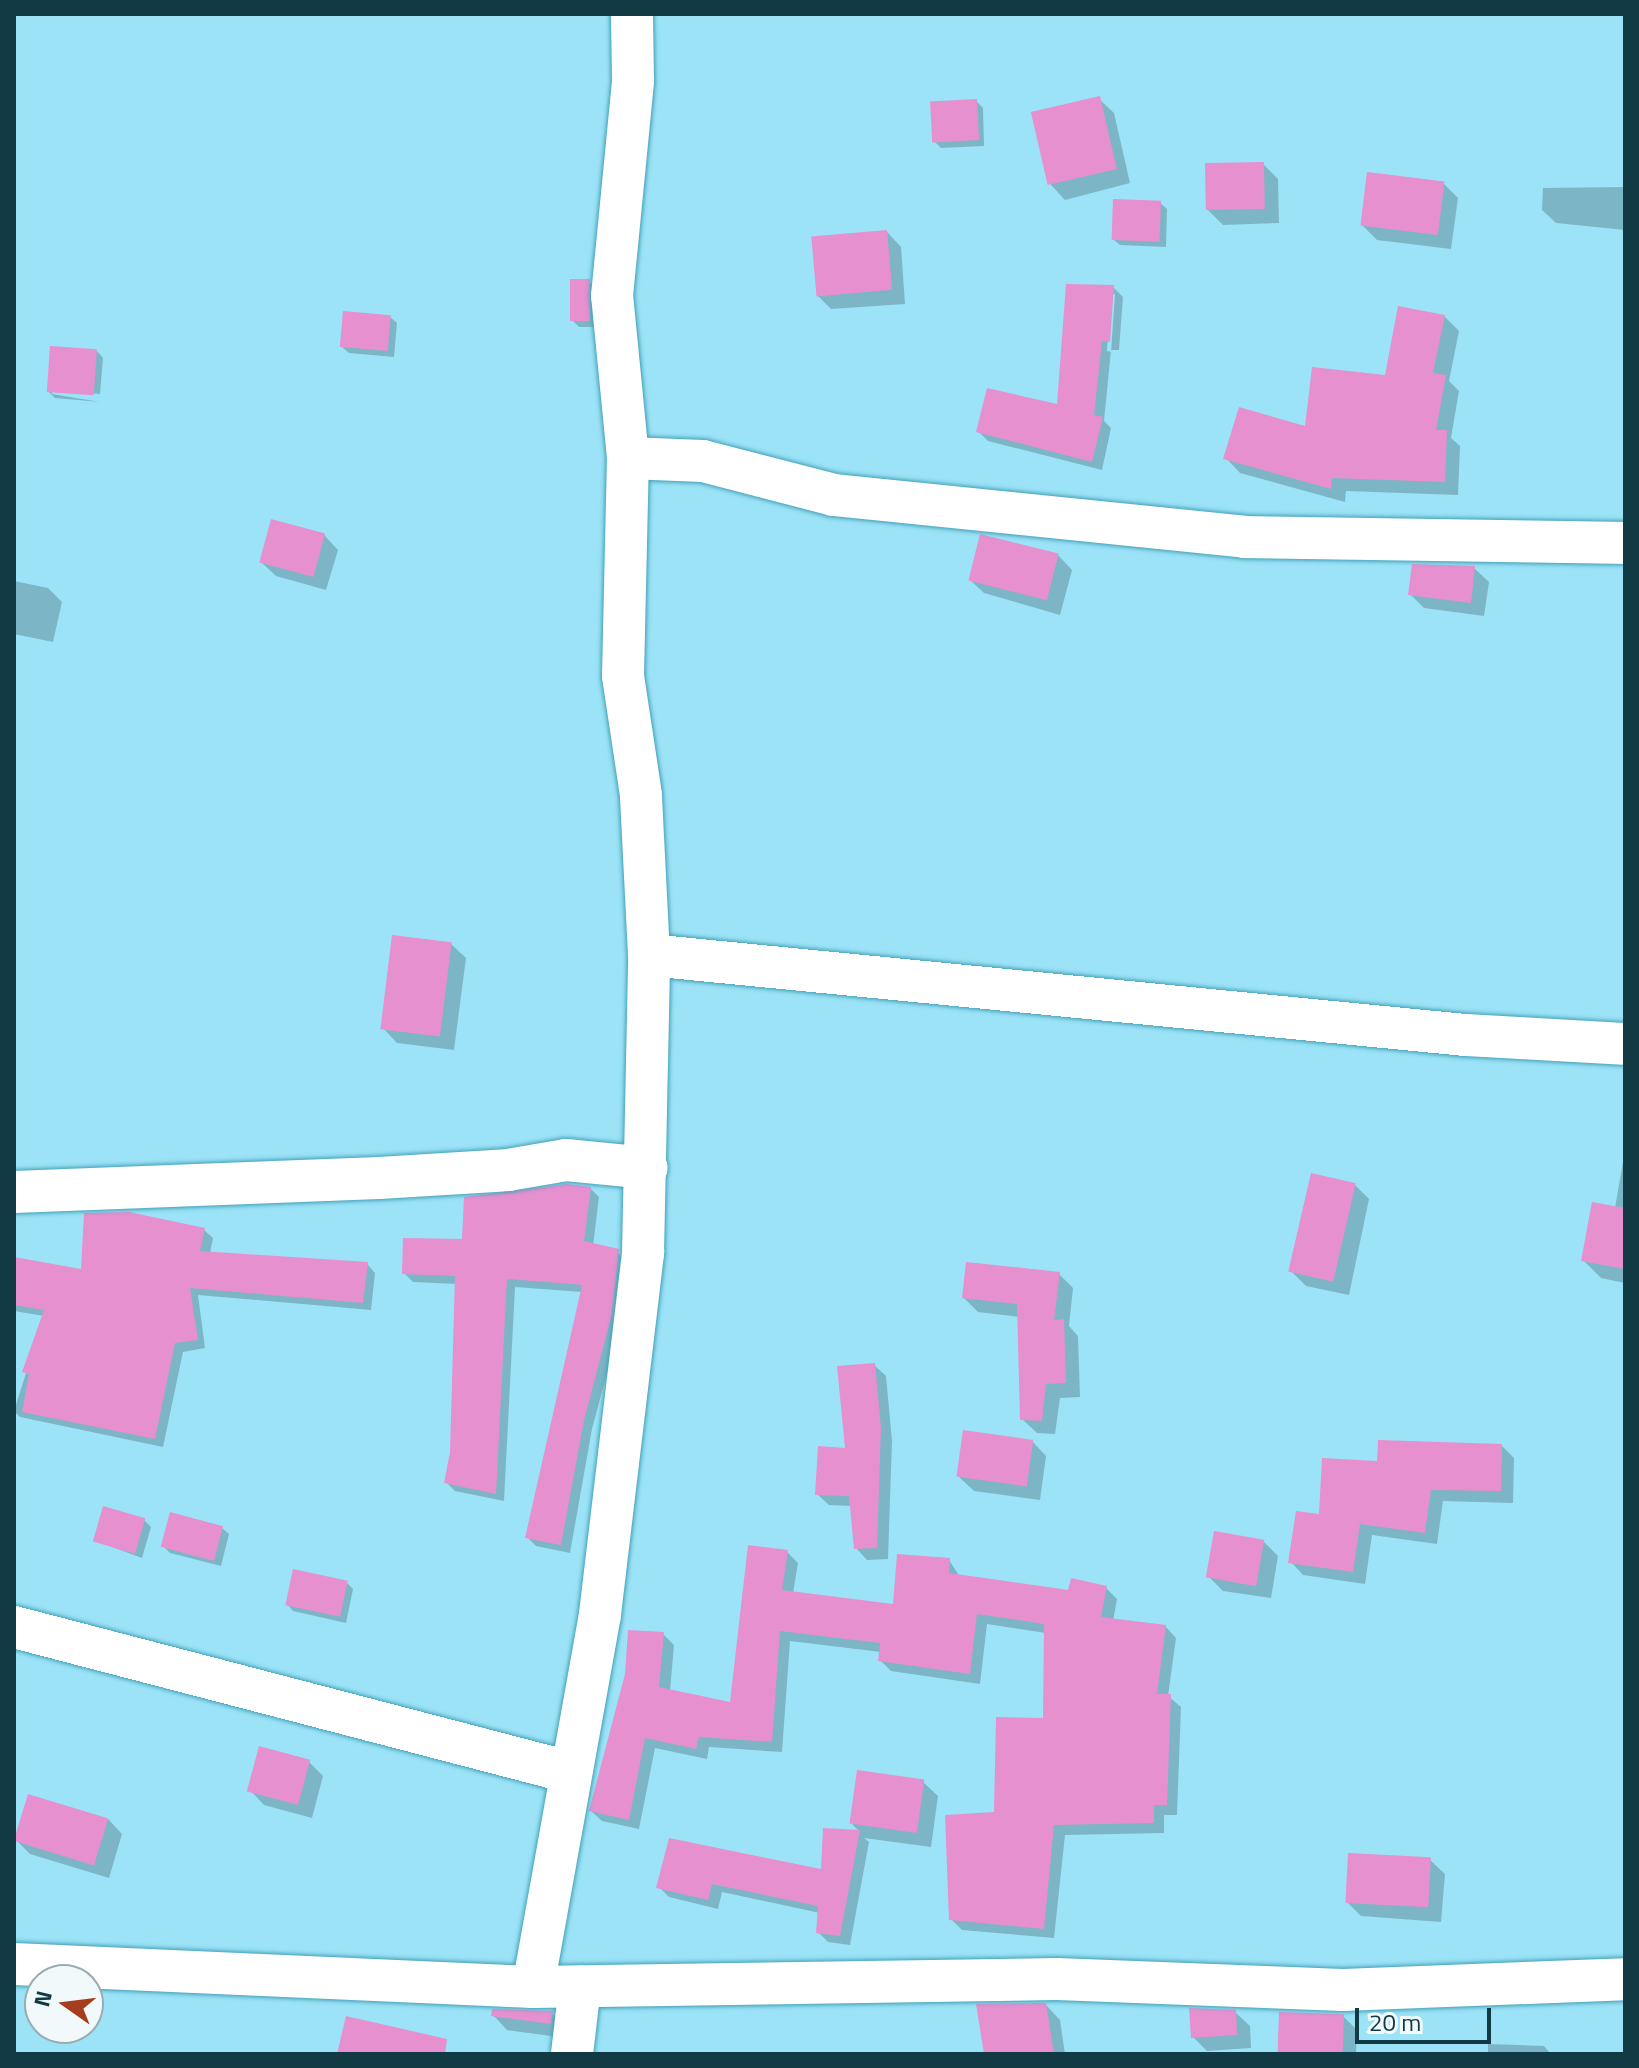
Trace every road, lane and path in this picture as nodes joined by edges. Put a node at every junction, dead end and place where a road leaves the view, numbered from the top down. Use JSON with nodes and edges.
{"nodes":[{"id":1,"x":632,"y":14,"type":"edge"},
{"id":2,"x":628,"y":458,"type":"junction"},
{"id":3,"x":1625,"y":543,"type":"edge"},
{"id":4,"x":649,"y":955,"type":"junction"},
{"id":5,"x":1625,"y":1044,"type":"edge"},
{"id":6,"x":647,"y":1168,"type":"junction"},
{"id":7,"x":14,"y":1192,"type":"edge"},
{"id":8,"x":14,"y":1627,"type":"edge"},
{"id":9,"x":569,"y":1772,"type":"junction"},
{"id":10,"x":14,"y":1964,"type":"edge"},
{"id":11,"x":1625,"y":1979,"type":"edge"},
{"id":12,"x":580,"y":1986,"type":"junction"},
{"id":13,"x":533,"y":1987,"type":"junction"},
{"id":14,"x":572,"y":2054,"type":"edge"}],
"edges":[{"from":1,"to":2,"type":"street"},
{"from":2,"to":3,"type":"street"},
{"from":2,"to":4,"type":"street"},
{"from":4,"to":5,"type":"street"},
{"from":4,"to":6,"type":"street"},
{"from":6,"to":7,"type":"street"},
{"from":6,"to":9,"type":"street"},
{"from":8,"to":9,"type":"street"},
{"from":9,"to":13,"type":"street"},
{"from":10,"to":13,"type":"street"},
{"from":11,"to":12,"type":"street"},
{"from":12,"to":13,"type":"street"},
{"from":12,"to":14,"type":"street"}]}
